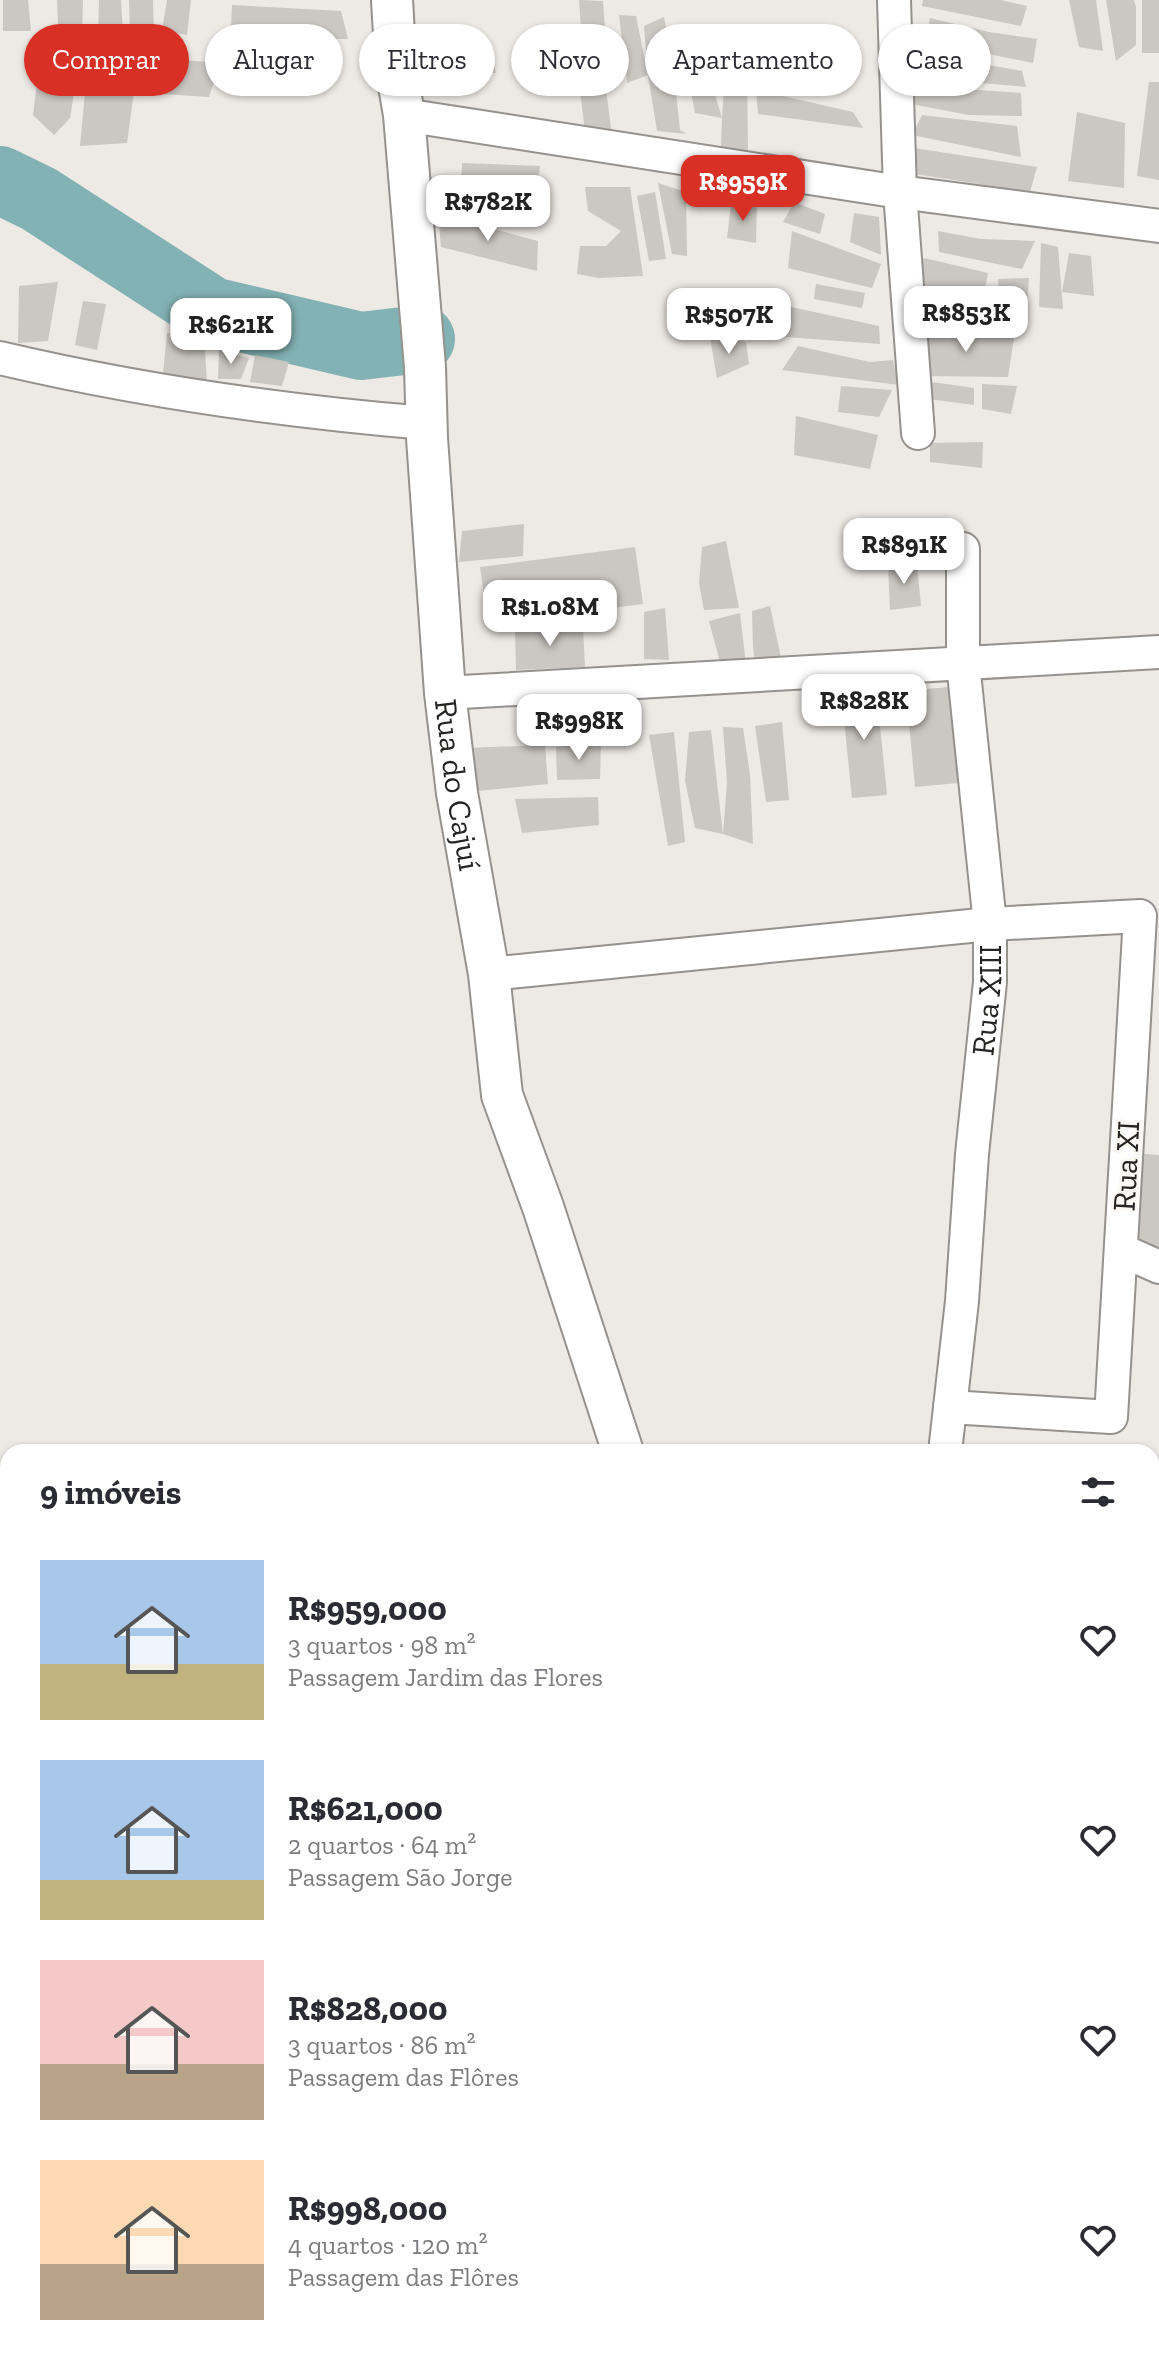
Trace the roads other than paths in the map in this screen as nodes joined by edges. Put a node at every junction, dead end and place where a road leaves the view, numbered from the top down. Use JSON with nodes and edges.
{"nodes":[{"id":1,"x":392,"y":0,"type":"edge"},
{"id":2,"x":894,"y":0,"type":"edge"},
{"id":3,"x":404,"y":115,"type":"junction"},
{"id":4,"x":900,"y":192,"type":"junction"},
{"id":5,"x":1159,"y":226,"type":"edge"},
{"id":6,"x":0,"y":358,"type":"edge"},
{"id":7,"x":426,"y":423,"type":"junction"},
{"id":8,"x":918,"y":433,"type":"dead end"},
{"id":9,"x":963,"y":549,"type":"dead end"},
{"id":10,"x":1159,"y":652,"type":"edge"},
{"id":11,"x":963,"y":663,"type":"junction"},
{"id":12,"x":445,"y":693,"type":"junction"},
{"id":13,"x":990,"y":924,"type":"junction"},
{"id":14,"x":489,"y":974,"type":"junction"},
{"id":15,"x":1121,"y":1250,"type":"junction"},
{"id":16,"x":1159,"y":1267,"type":"edge"},
{"id":17,"x":950,"y":1407,"type":"junction"},
{"id":18,"x":620,"y":1444,"type":"edge"},
{"id":19,"x":946,"y":1444,"type":"edge"}],
"edges":[{"from":1,"to":3,"type":"street","name":"Rua do Cajuí"},
{"from":2,"to":4,"type":"street"},
{"from":3,"to":4,"type":"street"},
{"from":3,"to":7,"type":"street","name":"Rua do Cajuí"},
{"from":4,"to":5,"type":"street"},
{"from":4,"to":8,"type":"street"},
{"from":6,"to":7,"type":"street"},
{"from":7,"to":12,"type":"street","name":"Rua do Cajuí"},
{"from":9,"to":11,"type":"street","name":"Rua XIII"},
{"from":10,"to":11,"type":"street"},
{"from":11,"to":12,"type":"street"},
{"from":11,"to":13,"type":"street","name":"Rua XIII"},
{"from":12,"to":14,"type":"street","name":"Rua do Cajuí"},
{"from":13,"to":14,"type":"street"},
{"from":13,"to":15,"type":"street","name":"Rua XI"},
{"from":13,"to":17,"type":"street","name":"Rua XIII"},
{"from":14,"to":18,"type":"street","name":"Rua do Cajuí"},
{"from":15,"to":16,"type":"street"},
{"from":15,"to":17,"type":"street","name":"Rua XI"},
{"from":17,"to":19,"type":"street","name":"Rua XIII"}]}
